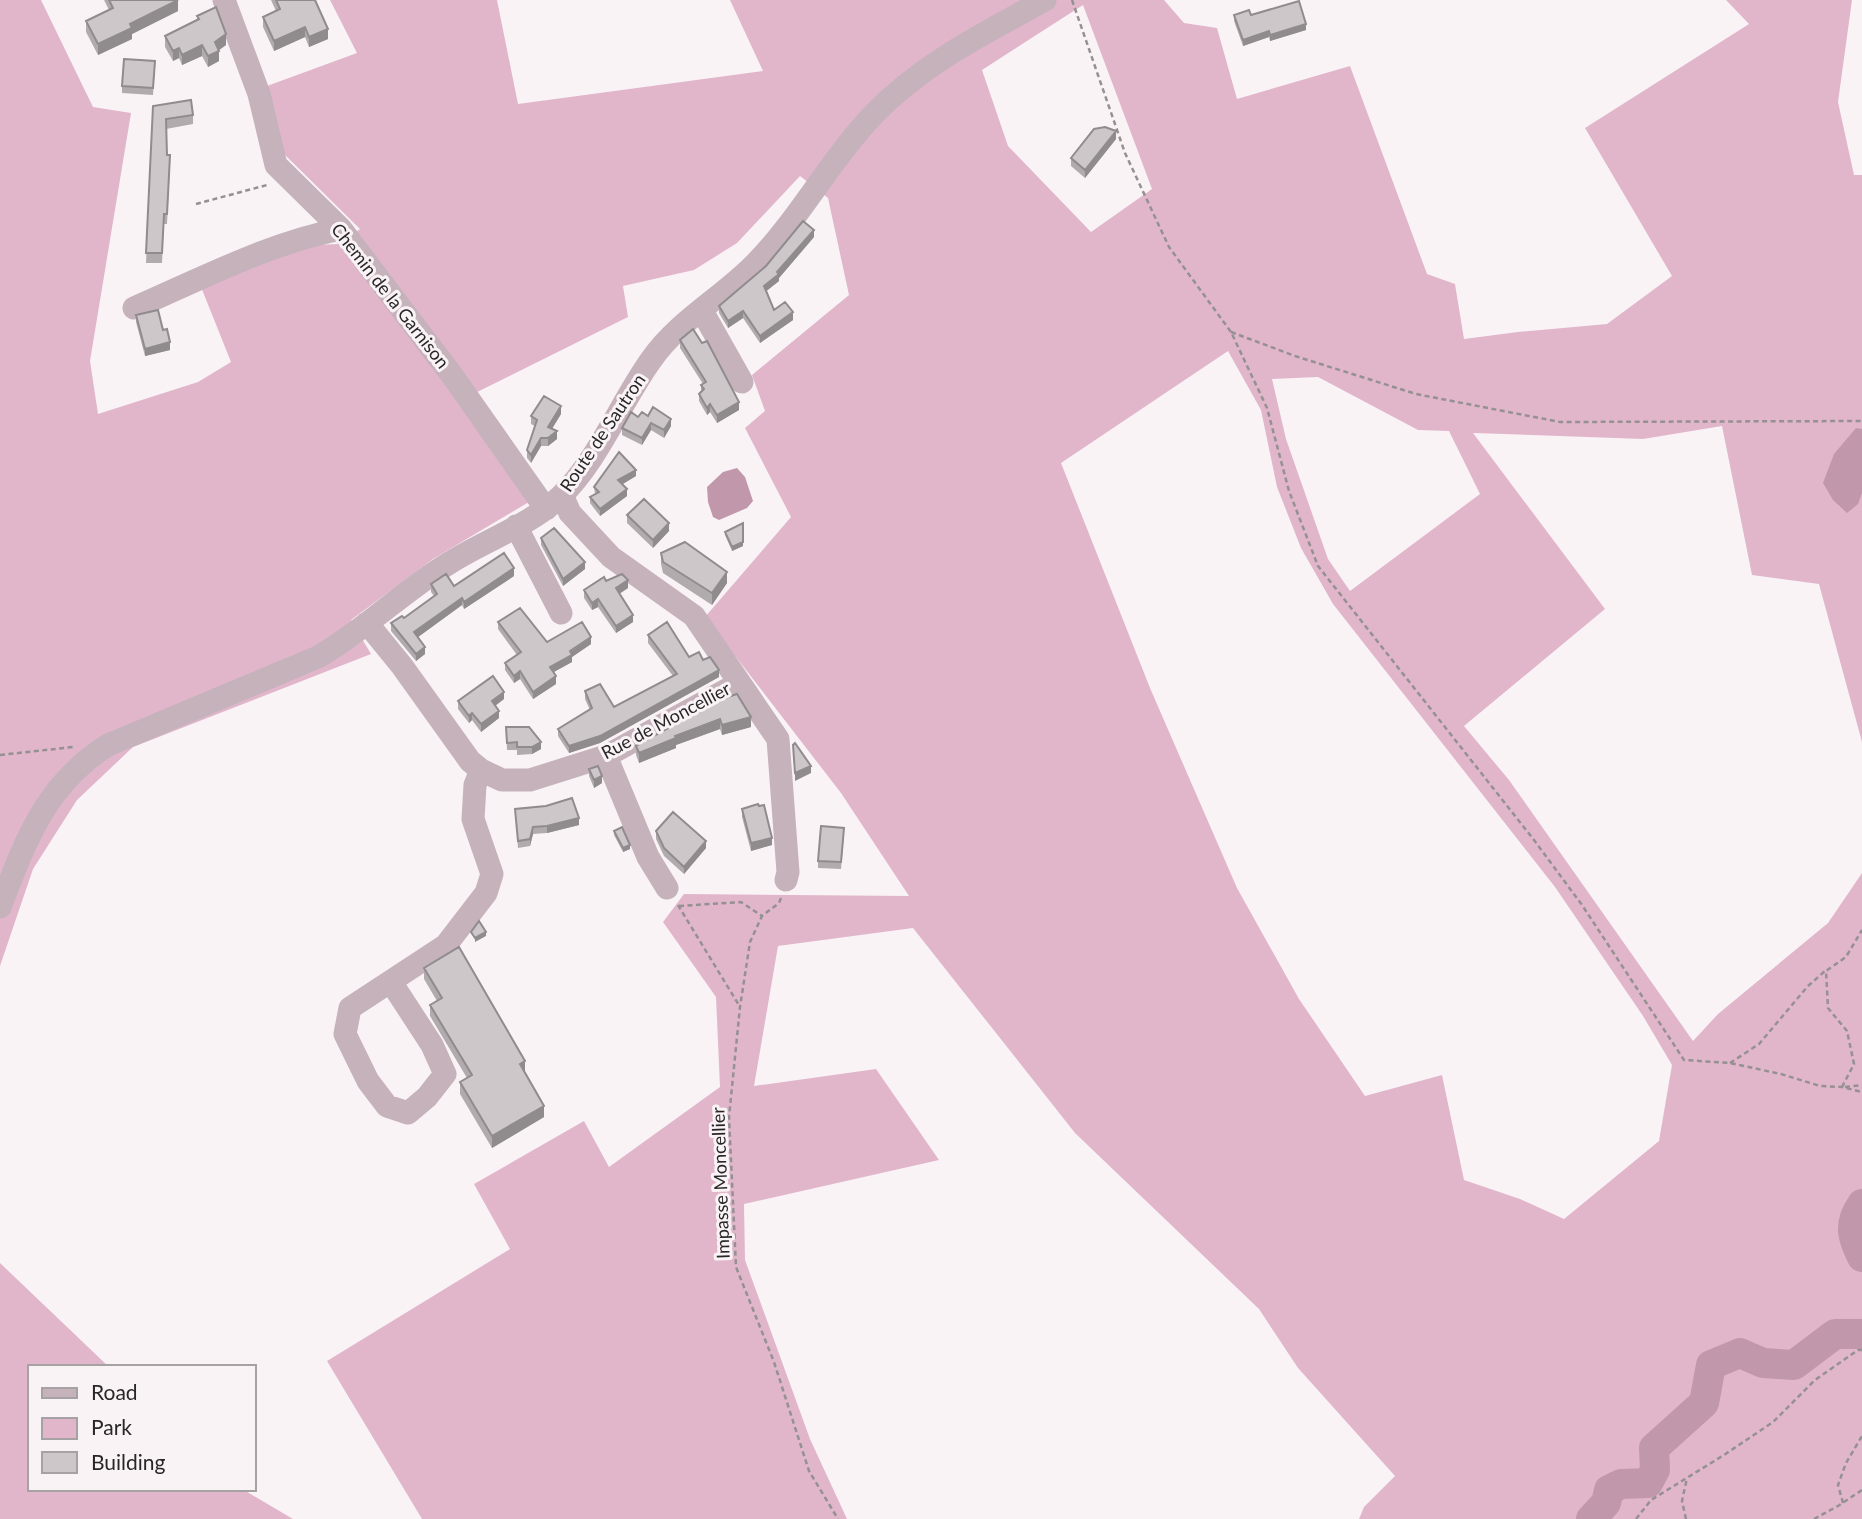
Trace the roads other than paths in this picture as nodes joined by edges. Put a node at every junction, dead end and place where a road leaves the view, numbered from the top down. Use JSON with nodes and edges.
{"nodes":[{"id":1,"x":224,"y":0,"type":"edge"},
{"id":2,"x":1045,"y":0,"type":"edge"},
{"id":3,"x":341,"y":229,"type":"junction"},
{"id":4,"x":134,"y":309,"type":"dead end"},
{"id":5,"x":702,"y":311,"type":"junction"},
{"id":6,"x":742,"y":382,"type":"dead end"},
{"id":7,"x":554,"y":502,"type":"junction"},
{"id":8,"x":516,"y":526,"type":"junction"},
{"id":9,"x":561,"y":613,"type":"dead end"},
{"id":10,"x":367,"y":623,"type":"junction"},
{"id":11,"x":739,"y":682,"type":"junction"},
{"id":12,"x":606,"y":755,"type":"junction"},
{"id":13,"x":491,"y":775,"type":"junction"},
{"id":14,"x":786,"y":880,"type":"road end"},
{"id":15,"x":673,"y":897,"type":"road end"},
{"id":16,"x":0,"y":906,"type":"edge"},
{"id":17,"x":391,"y":982,"type":"junction"}],
"edges":[{"from":1,"to":3,"type":"street","name":"Chemin de la Garnison"},
{"from":2,"to":5,"type":"street","name":"Route de Sautron"},
{"from":3,"to":4,"type":"street"},
{"from":3,"to":7,"type":"street","name":"Chemin de la Garnison"},
{"from":5,"to":6,"type":"street"},
{"from":5,"to":7,"type":"street","name":"Route de Sautron"},
{"from":7,"to":8,"type":"street","name":"Route de Sautron"},
{"from":7,"to":11,"type":"street","name":"Rue de Moncellier"},
{"from":8,"to":9,"type":"street"},
{"from":8,"to":10,"type":"street","name":"Route de Sautron"},
{"from":10,"to":13,"type":"street"},
{"from":10,"to":16,"type":"street","name":"Route de Sautron"},
{"from":11,"to":12,"type":"street","name":"Rue de Moncellier"},
{"from":11,"to":14,"type":"street"},
{"from":12,"to":13,"type":"street","name":"Rue de Moncellier"},
{"from":12,"to":15,"type":"street"},
{"from":13,"to":17,"type":"street"},
{"from":17,"to":17,"type":"street"}]}
